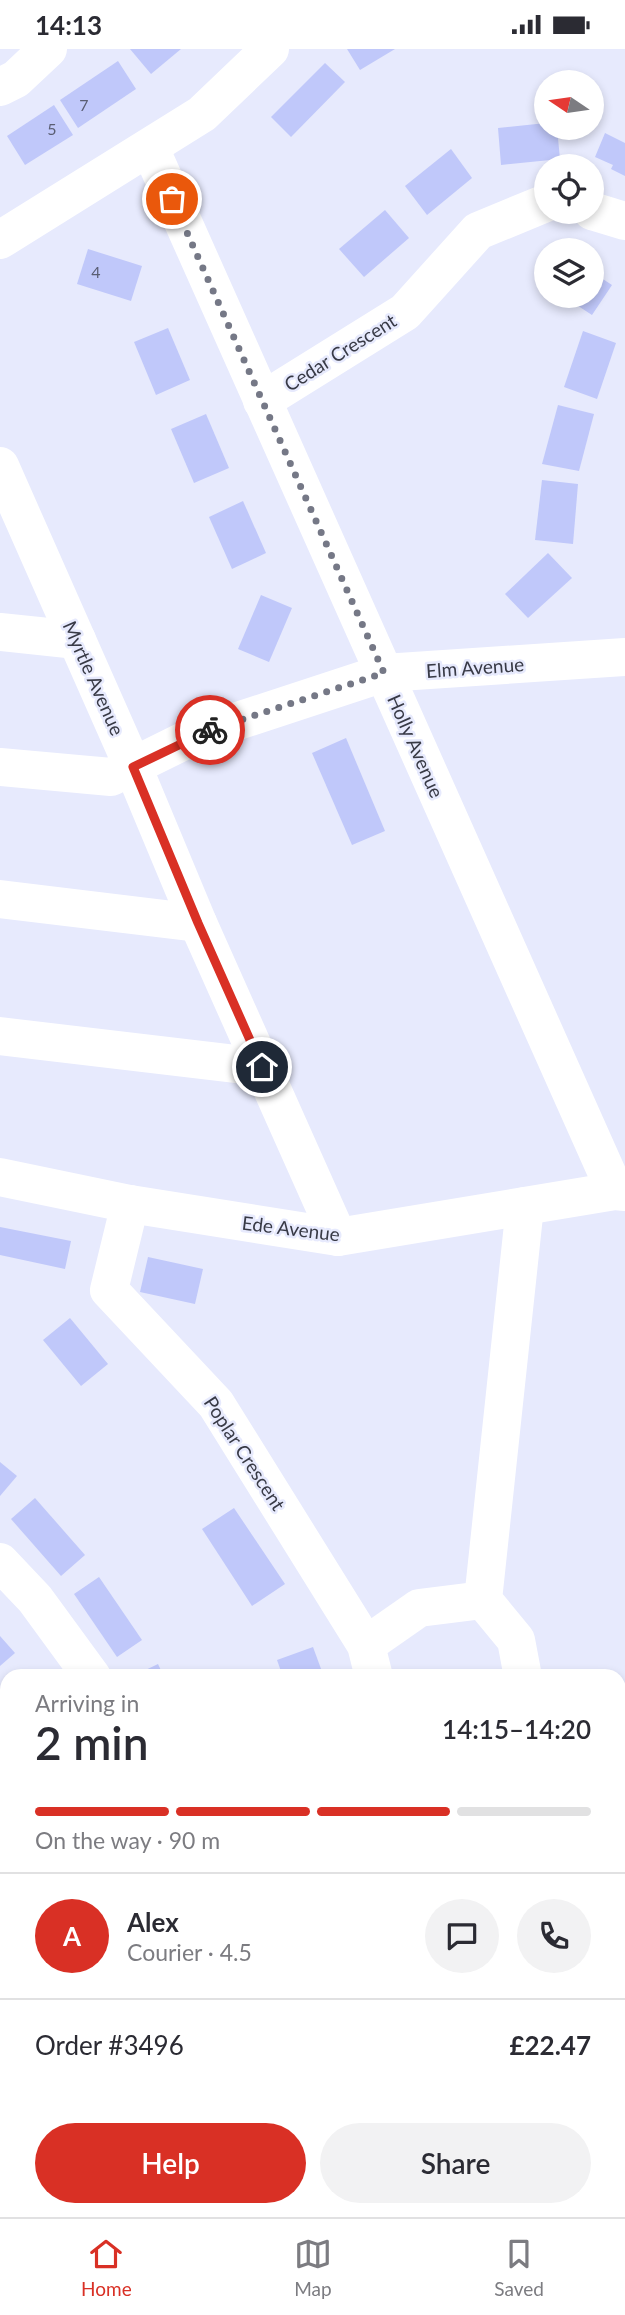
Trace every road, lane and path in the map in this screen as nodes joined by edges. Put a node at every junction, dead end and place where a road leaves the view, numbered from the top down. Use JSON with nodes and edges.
{"nodes":[{"id":1,"x":48,"y":49,"type":"edge"},
{"id":2,"x":270,"y":49,"type":"edge"},
{"id":3,"x":0,"y":87,"type":"edge"},
{"id":4,"x":150,"y":148,"type":"junction"},
{"id":5,"x":534,"y":208,"type":"edge"},
{"id":6,"x":604,"y":215,"type":"edge"},
{"id":7,"x":625,"y":221,"type":"edge"},
{"id":8,"x":0,"y":240,"type":"edge"},
{"id":9,"x":262,"y":401,"type":"junction"},
{"id":10,"x":4,"y":483,"type":"edge"},
{"id":11,"x":0,"y":632,"type":"edge"},
{"id":12,"x":77,"y":640,"type":"junction"},
{"id":13,"x":625,"y":657,"type":"edge"},
{"id":14,"x":384,"y":673,"type":"junction"},
{"id":15,"x":0,"y":767,"type":"edge"},
{"id":16,"x":133,"y":767,"type":"junction"},
{"id":17,"x":0,"y":899,"type":"edge"},
{"id":18,"x":198,"y":923,"type":"junction"},
{"id":19,"x":0,"y":1037,"type":"edge"},
{"id":20,"x":262,"y":1067,"type":"junction"},
{"id":21,"x":0,"y":1177,"type":"edge"},
{"id":22,"x":620,"y":1191,"type":"edge"},
{"id":23,"x":130,"y":1204,"type":"junction"},
{"id":24,"x":525,"y":1206,"type":"junction"},
{"id":25,"x":338,"y":1237,"type":"junction"},
{"id":26,"x":0,"y":1562,"type":"edge"},
{"id":27,"x":483,"y":1600,"type":"junction"},
{"id":28,"x":370,"y":1660,"type":"edge"},
{"id":29,"x":86,"y":1669,"type":"edge"},
{"id":30,"x":521,"y":1669,"type":"edge"}],
"edges":[{"from":1,"to":3,"type":"street"},
{"from":2,"to":4,"type":"street"},
{"from":4,"to":8,"type":"street"},
{"from":4,"to":9,"type":"street","name":"Holly Avenue"},
{"from":5,"to":9,"type":"street","name":"Cedar Crescent"},
{"from":6,"to":7,"type":"street"},
{"from":9,"to":14,"type":"street","name":"Holly Avenue"},
{"from":10,"to":12,"type":"street","name":"Myrtle Avenue"},
{"from":11,"to":12,"type":"street"},
{"from":12,"to":16,"type":"street","name":"Myrtle Avenue"},
{"from":13,"to":14,"type":"street","name":"Elm Avenue"},
{"from":14,"to":16,"type":"street","name":"Elm Avenue"},
{"from":14,"to":22,"type":"street","name":"Holly Avenue"},
{"from":15,"to":16,"type":"street","name":"Elm Avenue"},
{"from":16,"to":18,"type":"street","name":"Myrtle Avenue"},
{"from":17,"to":18,"type":"street"},
{"from":18,"to":20,"type":"street","name":"Myrtle Avenue"},
{"from":19,"to":20,"type":"street"},
{"from":20,"to":25,"type":"street","name":"Myrtle Avenue"},
{"from":21,"to":23,"type":"street","name":"Ede Avenue"},
{"from":22,"to":24,"type":"street","name":"Ede Avenue"},
{"from":23,"to":25,"type":"street","name":"Ede Avenue"},
{"from":23,"to":28,"type":"street","name":"Poplar Crescent"},
{"from":24,"to":25,"type":"street","name":"Ede Avenue"},
{"from":24,"to":27,"type":"street"},
{"from":26,"to":29,"type":"street"},
{"from":27,"to":28,"type":"street"},
{"from":27,"to":30,"type":"street"}]}
